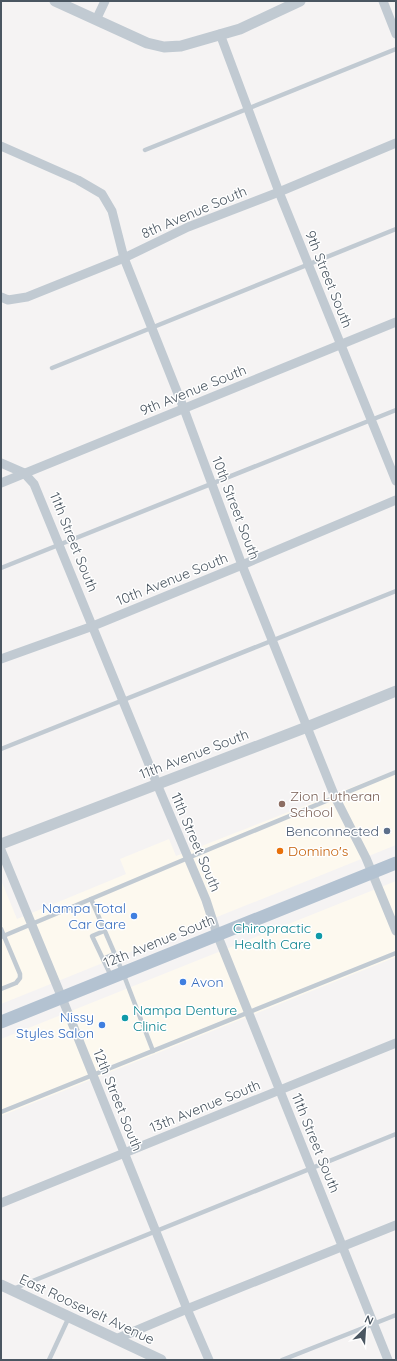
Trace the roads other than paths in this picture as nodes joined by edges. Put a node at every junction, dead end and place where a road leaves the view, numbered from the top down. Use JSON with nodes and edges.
{"nodes":[{"id":1,"x":55,"y":1,"type":"edge"},
{"id":2,"x":105,"y":1,"type":"edge"},
{"id":3,"x":300,"y":1,"type":"edge"},
{"id":4,"x":383,"y":1,"type":"edge"},
{"id":5,"x":96,"y":20,"type":"junction"},
{"id":6,"x":220,"y":34,"type":"junction"},
{"id":7,"x":396,"y":34,"type":"edge"},
{"id":8,"x":396,"y":49,"type":"edge"},
{"id":9,"x":248,"y":108,"type":"junction"},
{"id":10,"x":396,"y":143,"type":"edge"},
{"id":11,"x":1,"y":146,"type":"edge"},
{"id":12,"x":145,"y":150,"type":"dead end"},
{"id":13,"x":279,"y":192,"type":"junction"},
{"id":14,"x":396,"y":229,"type":"edge"},
{"id":15,"x":124,"y":258,"type":"junction"},
{"id":16,"x":308,"y":265,"type":"junction"},
{"id":17,"x":1,"y":298,"type":"edge"},
{"id":18,"x":396,"y":322,"type":"edge"},
{"id":19,"x":152,"y":328,"type":"junction"},
{"id":20,"x":340,"y":344,"type":"junction"},
{"id":21,"x":52,"y":368,"type":"dead end"},
{"id":22,"x":184,"y":409,"type":"junction"},
{"id":23,"x":396,"y":410,"type":"edge"},
{"id":24,"x":371,"y":420,"type":"junction"},
{"id":25,"x":1,"y":463,"type":"edge"},
{"id":26,"x":24,"y":473,"type":"junction"},
{"id":27,"x":396,"y":481,"type":"edge"},
{"id":28,"x":1,"y":483,"type":"edge"},
{"id":29,"x":212,"y":484,"type":"junction"},
{"id":30,"x":396,"y":500,"type":"edge"},
{"id":31,"x":60,"y":545,"type":"junction"},
{"id":32,"x":242,"y":566,"type":"junction"},
{"id":33,"x":1,"y":568,"type":"edge"},
{"id":34,"x":396,"y":591,"type":"edge"},
{"id":35,"x":93,"y":626,"type":"junction"},
{"id":36,"x":272,"y":640,"type":"junction"},
{"id":37,"x":1,"y":659,"type":"edge"},
{"id":38,"x":396,"y":691,"type":"edge"},
{"id":39,"x":123,"y":700,"type":"junction"},
{"id":40,"x":307,"y":727,"type":"junction"},
{"id":41,"x":1,"y":749,"type":"edge"},
{"id":42,"x":396,"y":772,"type":"edge"},
{"id":43,"x":157,"y":784,"type":"junction"},
{"id":44,"x":335,"y":797,"type":"junction"},
{"id":45,"x":1,"y":844,"type":"edge"},
{"id":46,"x":1,"y":850,"type":"edge"},
{"id":47,"x":188,"y":858,"type":"junction"},
{"id":48,"x":396,"y":863,"type":"edge"},
{"id":49,"x":373,"y":872,"type":"junction"},
{"id":50,"x":91,"y":899,"type":"junction"},
{"id":51,"x":31,"y":924,"type":"junction"},
{"id":52,"x":1,"y":929,"type":"edge"},
{"id":53,"x":104,"y":931,"type":"junction"},
{"id":54,"x":396,"y":931,"type":"edge"},
{"id":55,"x":217,"y":934,"type":"junction"},
{"id":56,"x":2,"y":937,"type":"edge"},
{"id":57,"x":396,"y":953,"type":"edge"},
{"id":58,"x":114,"y":954,"type":"junction"},
{"id":59,"x":103,"y":959,"type":"junction"},
{"id":60,"x":117,"y":975,"type":"junction"},
{"id":61,"x":1,"y":989,"type":"edge"},
{"id":62,"x":62,"y":998,"type":"junction"},
{"id":63,"x":249,"y":1013,"type":"junction"},
{"id":64,"x":1,"y":1022,"type":"edge"},
{"id":65,"x":396,"y":1043,"type":"edge"},
{"id":66,"x":153,"y":1051,"type":"junction"},
{"id":67,"x":93,"y":1075,"type":"junction"},
{"id":68,"x":280,"y":1091,"type":"junction"},
{"id":69,"x":1,"y":1112,"type":"edge"},
{"id":70,"x":396,"y":1134,"type":"edge"},
{"id":71,"x":124,"y":1154,"type":"junction"},
{"id":72,"x":311,"y":1168,"type":"junction"},
{"id":73,"x":1,"y":1203,"type":"edge"},
{"id":74,"x":396,"y":1225,"type":"edge"},
{"id":75,"x":155,"y":1231,"type":"junction"},
{"id":76,"x":342,"y":1246,"type":"junction"},
{"id":77,"x":1,"y":1285,"type":"edge"},
{"id":78,"x":12,"y":1290,"type":"junction"},
{"id":79,"x":187,"y":1309,"type":"junction"},
{"id":80,"x":396,"y":1315,"type":"edge"},
{"id":81,"x":69,"y":1317,"type":"junction"},
{"id":82,"x":374,"y":1324,"type":"junction"},
{"id":83,"x":116,"y":1339,"type":"junction"},
{"id":84,"x":144,"y":1356,"type":"edge"},
{"id":85,"x":49,"y":1360,"type":"edge"},
{"id":86,"x":161,"y":1360,"type":"edge"},
{"id":87,"x":209,"y":1360,"type":"edge"},
{"id":88,"x":282,"y":1360,"type":"edge"},
{"id":89,"x":388,"y":1360,"type":"edge"}],
"edges":[{"from":1,"to":5,"type":"street"},
{"from":2,"to":5,"type":"street"},
{"from":3,"to":6,"type":"street"},
{"from":4,"to":7,"type":"street"},
{"from":5,"to":6,"type":"street"},
{"from":6,"to":9,"type":"street","name":"9th Street South"},
{"from":8,"to":9,"type":"lane"},
{"from":9,"to":12,"type":"lane"},
{"from":9,"to":13,"type":"street","name":"9th Street South"},
{"from":10,"to":13,"type":"street","name":"8th Avenue South"},
{"from":11,"to":15,"type":"street","name":"10th Street South"},
{"from":13,"to":15,"type":"street","name":"8th Avenue South"},
{"from":13,"to":16,"type":"street","name":"9th Street South"},
{"from":14,"to":16,"type":"lane"},
{"from":15,"to":17,"type":"street","name":"8th Avenue South"},
{"from":15,"to":19,"type":"street","name":"10th Street South"},
{"from":16,"to":19,"type":"lane"},
{"from":16,"to":20,"type":"street","name":"9th Street South"},
{"from":18,"to":20,"type":"street","name":"9th Avenue South"},
{"from":19,"to":21,"type":"lane"},
{"from":19,"to":22,"type":"street","name":"10th Street South"},
{"from":20,"to":22,"type":"street","name":"9th Avenue South"},
{"from":20,"to":24,"type":"street","name":"9th Street South"},
{"from":22,"to":26,"type":"street","name":"9th Avenue South"},
{"from":22,"to":29,"type":"street","name":"10th Street South"},
{"from":23,"to":24,"type":"lane"},
{"from":24,"to":27,"type":"street","name":"9th Street South"},
{"from":24,"to":29,"type":"lane"},
{"from":25,"to":26,"type":"street"},
{"from":26,"to":28,"type":"street","name":"9th Avenue South"},
{"from":26,"to":31,"type":"street","name":"11th Street South"},
{"from":29,"to":31,"type":"lane"},
{"from":29,"to":32,"type":"street","name":"10th Street South"},
{"from":30,"to":32,"type":"street","name":"10th Avenue South"},
{"from":31,"to":33,"type":"lane"},
{"from":31,"to":35,"type":"street","name":"11th Street South"},
{"from":32,"to":35,"type":"street","name":"10th Avenue South"},
{"from":32,"to":36,"type":"street","name":"10th Street South"},
{"from":34,"to":36,"type":"lane"},
{"from":35,"to":37,"type":"street","name":"10th Avenue South"},
{"from":35,"to":39,"type":"street","name":"11th Street South"},
{"from":36,"to":39,"type":"lane"},
{"from":36,"to":40,"type":"street","name":"10th Street South"},
{"from":38,"to":40,"type":"street","name":"11th Avenue South"},
{"from":39,"to":41,"type":"lane"},
{"from":39,"to":43,"type":"street","name":"11th Street South"},
{"from":40,"to":43,"type":"street","name":"11th Avenue South"},
{"from":40,"to":44,"type":"street","name":"10th Street South"},
{"from":42,"to":44,"type":"lane"},
{"from":43,"to":45,"type":"street","name":"11th Avenue South"},
{"from":43,"to":47,"type":"street","name":"11th Street South"},
{"from":44,"to":47,"type":"lane"},
{"from":44,"to":49,"type":"street","name":"10th Street South"},
{"from":46,"to":51,"type":"street","name":"12th Street South"},
{"from":47,"to":50,"type":"lane"},
{"from":47,"to":55,"type":"street","name":"11th Street South"},
{"from":48,"to":49,"type":"main road","name":"12th Avenue South"},
{"from":49,"to":54,"type":"street","name":"10th Street South"},
{"from":49,"to":55,"type":"main road","name":"12th Avenue South"},
{"from":50,"to":51,"type":"lane"},
{"from":50,"to":53,"type":"lane"},
{"from":51,"to":56,"type":"lane"},
{"from":51,"to":62,"type":"street","name":"12th Street South"},
{"from":52,"to":56,"type":"lane"},
{"from":53,"to":58,"type":"lane"},
{"from":53,"to":59,"type":"lane"},
{"from":55,"to":60,"type":"main road","name":"12th Avenue South"},
{"from":55,"to":63,"type":"street","name":"11th Street South"},
{"from":56,"to":61,"type":"lane"},
{"from":57,"to":63,"type":"lane"},
{"from":58,"to":59,"type":"lane"},
{"from":58,"to":60,"type":"lane"},
{"from":59,"to":60,"type":"lane"},
{"from":60,"to":62,"type":"main road","name":"12th Avenue South"},
{"from":60,"to":66,"type":"lane"},
{"from":62,"to":64,"type":"main road","name":"12th Avenue South"},
{"from":62,"to":67,"type":"street","name":"12th Street South"},
{"from":63,"to":66,"type":"lane"},
{"from":63,"to":68,"type":"street","name":"11th Street South"},
{"from":65,"to":68,"type":"street","name":"13th Avenue South"},
{"from":66,"to":67,"type":"lane"},
{"from":67,"to":69,"type":"lane"},
{"from":67,"to":71,"type":"street","name":"12th Street South"},
{"from":68,"to":71,"type":"street","name":"13th Avenue South"},
{"from":68,"to":72,"type":"street","name":"11th Street South"},
{"from":70,"to":72,"type":"lane"},
{"from":71,"to":73,"type":"street","name":"13th Avenue South"},
{"from":71,"to":75,"type":"street","name":"12th Street South"},
{"from":72,"to":75,"type":"lane"},
{"from":72,"to":76,"type":"street","name":"11th Street South"},
{"from":74,"to":76,"type":"street"},
{"from":75,"to":78,"type":"lane"},
{"from":75,"to":79,"type":"street","name":"12th Street South"},
{"from":76,"to":79,"type":"street"},
{"from":76,"to":82,"type":"street","name":"11th Street South"},
{"from":77,"to":78,"type":"street","name":"East Roosevelt Avenue"},
{"from":78,"to":81,"type":"street","name":"East Roosevelt Avenue"},
{"from":79,"to":83,"type":"street"},
{"from":79,"to":87,"type":"street","name":"12th Street South"},
{"from":80,"to":82,"type":"lane"},
{"from":81,"to":83,"type":"street","name":"East Roosevelt Avenue"},
{"from":81,"to":85,"type":"lane"},
{"from":82,"to":88,"type":"lane"},
{"from":82,"to":89,"type":"street","name":"11th Street South"},
{"from":83,"to":84,"type":"street","name":"East Roosevelt Avenue"},
{"from":84,"to":86,"type":"street","name":"East Roosevelt Avenue"}]}
